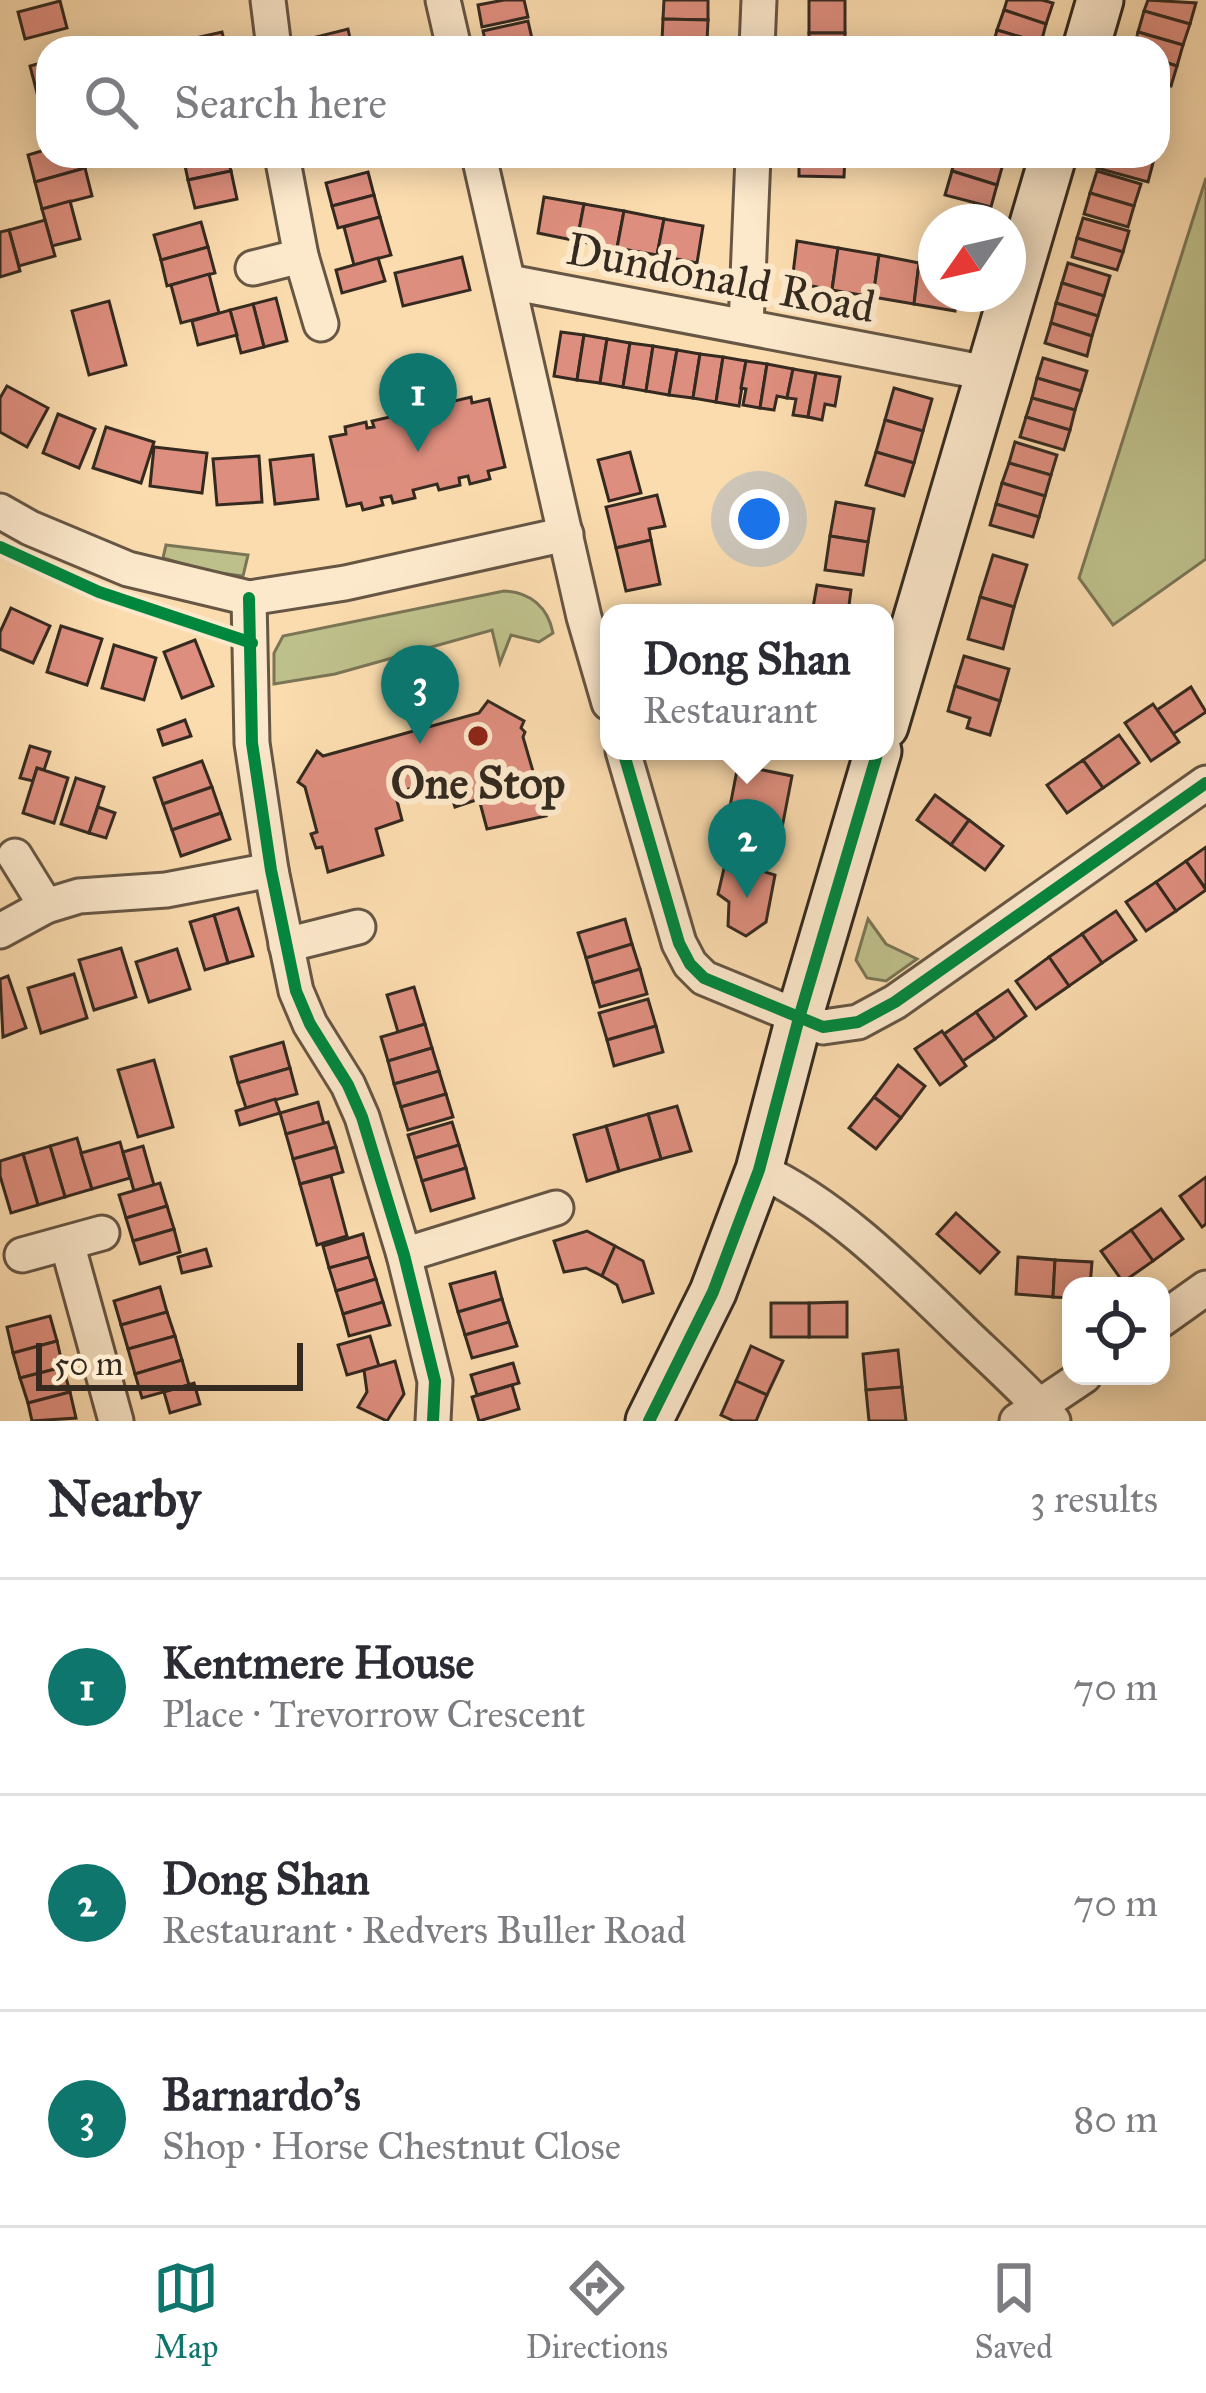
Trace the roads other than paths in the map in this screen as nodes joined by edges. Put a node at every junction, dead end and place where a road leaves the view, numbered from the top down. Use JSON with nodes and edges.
{"nodes":[{"id":1,"x":268,"y":0,"type":"edge"},
{"id":2,"x":443,"y":0,"type":"edge"},
{"id":3,"x":759,"y":0,"type":"edge"},
{"id":4,"x":1100,"y":0,"type":"edge"},
{"id":5,"x":272,"y":36,"type":"edge"},
{"id":6,"x":451,"y":36,"type":"edge"},
{"id":7,"x":758,"y":36,"type":"edge"},
{"id":8,"x":1090,"y":36,"type":"edge"},
{"id":9,"x":284,"y":168,"type":"edge"},
{"id":10,"x":482,"y":168,"type":"edge"},
{"id":11,"x":753,"y":168,"type":"edge"},
{"id":12,"x":1049,"y":168,"type":"edge"},
{"id":13,"x":302,"y":256,"type":"junction"},
{"id":14,"x":253,"y":268,"type":"dead end"},
{"id":15,"x":509,"y":282,"type":"junction"},
{"id":16,"x":321,"y":324,"type":"dead end"},
{"id":17,"x":746,"y":326,"type":"junction"},
{"id":18,"x":987,"y":373,"type":"junction"},
{"id":19,"x":0,"y":511,"type":"edge"},
{"id":20,"x":566,"y":534,"type":"junction"},
{"id":21,"x":249,"y":598,"type":"junction"},
{"id":22,"x":600,"y":672,"type":"edge"},
{"id":23,"x":894,"y":695,"type":"edge"},
{"id":24,"x":626,"y":760,"type":"edge"},
{"id":25,"x":875,"y":760,"type":"edge"},
{"id":26,"x":1206,"y":783,"type":"edge"},
{"id":27,"x":15,"y":856,"type":"dead end"},
{"id":28,"x":271,"y":870,"type":"junction"},
{"id":29,"x":46,"y":906,"type":"junction"},
{"id":30,"x":358,"y":927,"type":"dead end"},
{"id":31,"x":0,"y":931,"type":"edge"},
{"id":32,"x":286,"y":945,"type":"junction"},
{"id":33,"x":799,"y":1018,"type":"junction"},
{"id":34,"x":759,"y":1170,"type":"junction"},
{"id":35,"x":556,"y":1208,"type":"dead end"},
{"id":36,"x":102,"y":1233,"type":"dead end"},
{"id":37,"x":67,"y":1243,"type":"junction"},
{"id":38,"x":22,"y":1255,"type":"dead end"},
{"id":39,"x":404,"y":1255,"type":"junction"},
{"id":40,"x":1206,"y":1288,"type":"edge"},
{"id":41,"x":1170,"y":1314,"type":"edge"},
{"id":42,"x":1073,"y":1385,"type":"edge"},
{"id":43,"x":1037,"y":1416,"type":"edge"},
{"id":44,"x":116,"y":1421,"type":"edge"},
{"id":45,"x":433,"y":1421,"type":"edge"},
{"id":46,"x":649,"y":1421,"type":"edge"}],
"edges":[{"from":1,"to":5,"type":"street"},
{"from":2,"to":6,"type":"street"},
{"from":3,"to":7,"type":"street"},
{"from":4,"to":8,"type":"street"},
{"from":9,"to":13,"type":"street"},
{"from":10,"to":15,"type":"street"},
{"from":11,"to":17,"type":"street"},
{"from":12,"to":18,"type":"street"},
{"from":13,"to":14,"type":"street"},
{"from":13,"to":16,"type":"street"},
{"from":15,"to":17,"type":"street","name":"Dundonald Road"},
{"from":15,"to":20,"type":"street"},
{"from":17,"to":18,"type":"street","name":"Dundonald Road"},
{"from":18,"to":23,"type":"street"},
{"from":19,"to":21,"type":"street"},
{"from":20,"to":21,"type":"street"},
{"from":20,"to":22,"type":"street"},
{"from":21,"to":28,"type":"street"},
{"from":24,"to":33,"type":"street"},
{"from":25,"to":33,"type":"street"},
{"from":26,"to":33,"type":"street"},
{"from":27,"to":29,"type":"street"},
{"from":28,"to":29,"type":"street"},
{"from":28,"to":32,"type":"street"},
{"from":29,"to":31,"type":"street"},
{"from":30,"to":32,"type":"street"},
{"from":32,"to":39,"type":"street"},
{"from":33,"to":34,"type":"street"},
{"from":34,"to":43,"type":"street"},
{"from":34,"to":46,"type":"street"},
{"from":35,"to":39,"type":"street"},
{"from":36,"to":37,"type":"street"},
{"from":37,"to":38,"type":"street"},
{"from":37,"to":44,"type":"street"},
{"from":39,"to":45,"type":"street"},
{"from":40,"to":41,"type":"street"},
{"from":42,"to":43,"type":"street"}]}
